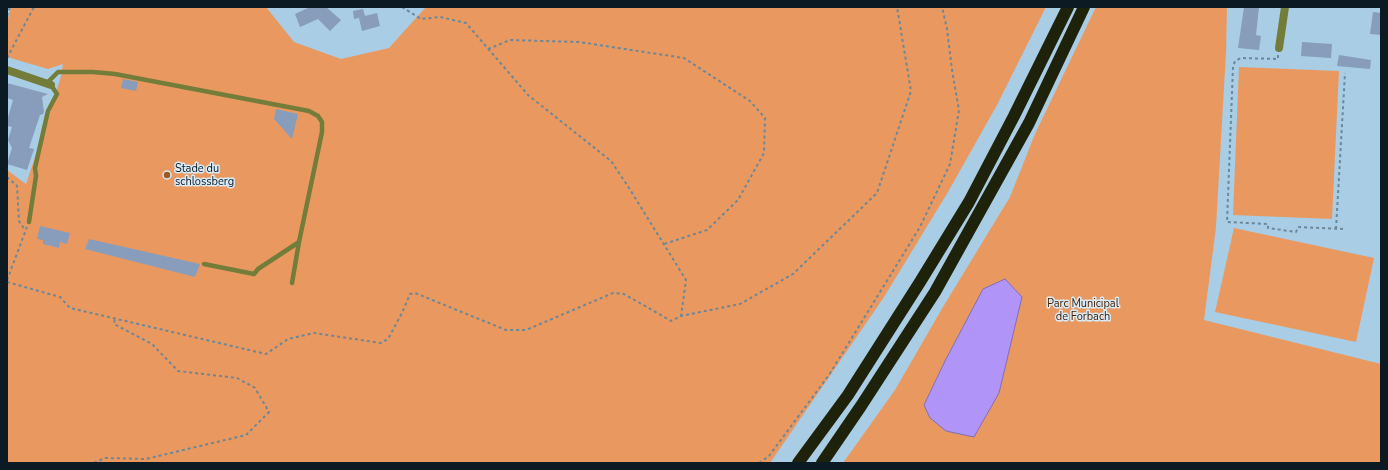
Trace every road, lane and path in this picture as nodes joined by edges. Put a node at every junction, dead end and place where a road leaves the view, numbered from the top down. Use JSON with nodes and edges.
{"nodes":[{"id":1,"x":10,"y":7,"type":"edge"},
{"id":2,"x":34,"y":7,"type":"edge"},
{"id":3,"x":402,"y":7,"type":"edge"},
{"id":4,"x":898,"y":7,"type":"edge"},
{"id":5,"x":942,"y":7,"type":"edge"},
{"id":6,"x":1068,"y":7,"type":"edge"},
{"id":7,"x":1084,"y":7,"type":"edge"},
{"id":8,"x":1285,"y":7,"type":"edge"},
{"id":9,"x":7,"y":16,"type":"edge"},
{"id":10,"x":1279,"y":48,"type":"joint"},
{"id":11,"x":488,"y":49,"type":"junction"},
{"id":12,"x":7,"y":58,"type":"edge"},
{"id":13,"x":7,"y":70,"type":"edge"},
{"id":14,"x":1345,"y":73,"type":"dead end"},
{"id":15,"x":49,"y":84,"type":"junction"},
{"id":16,"x":7,"y":177,"type":"edge"},
{"id":17,"x":29,"y":222,"type":"joint"},
{"id":18,"x":1336,"y":229,"type":"junction"},
{"id":19,"x":1342,"y":229,"type":"dead end"},
{"id":20,"x":25,"y":230,"type":"junction"},
{"id":21,"x":299,"y":242,"type":"junction"},
{"id":22,"x":664,"y":244,"type":"junction"},
{"id":23,"x":204,"y":264,"type":"dead end"},
{"id":24,"x":7,"y":281,"type":"edge"},
{"id":25,"x":292,"y":283,"type":"dead end"},
{"id":26,"x":681,"y":316,"type":"junction"},
{"id":27,"x":114,"y":318,"type":"junction"},
{"id":28,"x":94,"y":463,"type":"edge"},
{"id":29,"x":758,"y":463,"type":"edge"},
{"id":30,"x":798,"y":463,"type":"edge"},
{"id":31,"x":822,"y":463,"type":"edge"}],
"edges":[{"from":1,"to":9,"type":"path"},
{"from":2,"to":12,"type":"path"},
{"from":3,"to":11,"type":"path"},
{"from":4,"to":26,"type":"path"},
{"from":5,"to":29,"type":"path"},
{"from":6,"to":30,"type":"highway"},
{"from":7,"to":31,"type":"highway"},
{"from":8,"to":10,"type":"street"},
{"from":10,"to":18,"type":"path"},
{"from":11,"to":22,"type":"path"},
{"from":11,"to":22,"type":"path"},
{"from":13,"to":15,"type":"street"},
{"from":14,"to":18,"type":"path"},
{"from":15,"to":17,"type":"lane"},
{"from":15,"to":21,"type":"lane"},
{"from":16,"to":20,"type":"path"},
{"from":17,"to":20,"type":"path"},
{"from":18,"to":19,"type":"path"},
{"from":20,"to":24,"type":"path"},
{"from":21,"to":23,"type":"lane"},
{"from":21,"to":25,"type":"lane"},
{"from":22,"to":26,"type":"path"},
{"from":24,"to":27,"type":"path"},
{"from":26,"to":27,"type":"path"},
{"from":27,"to":28,"type":"path"}]}
